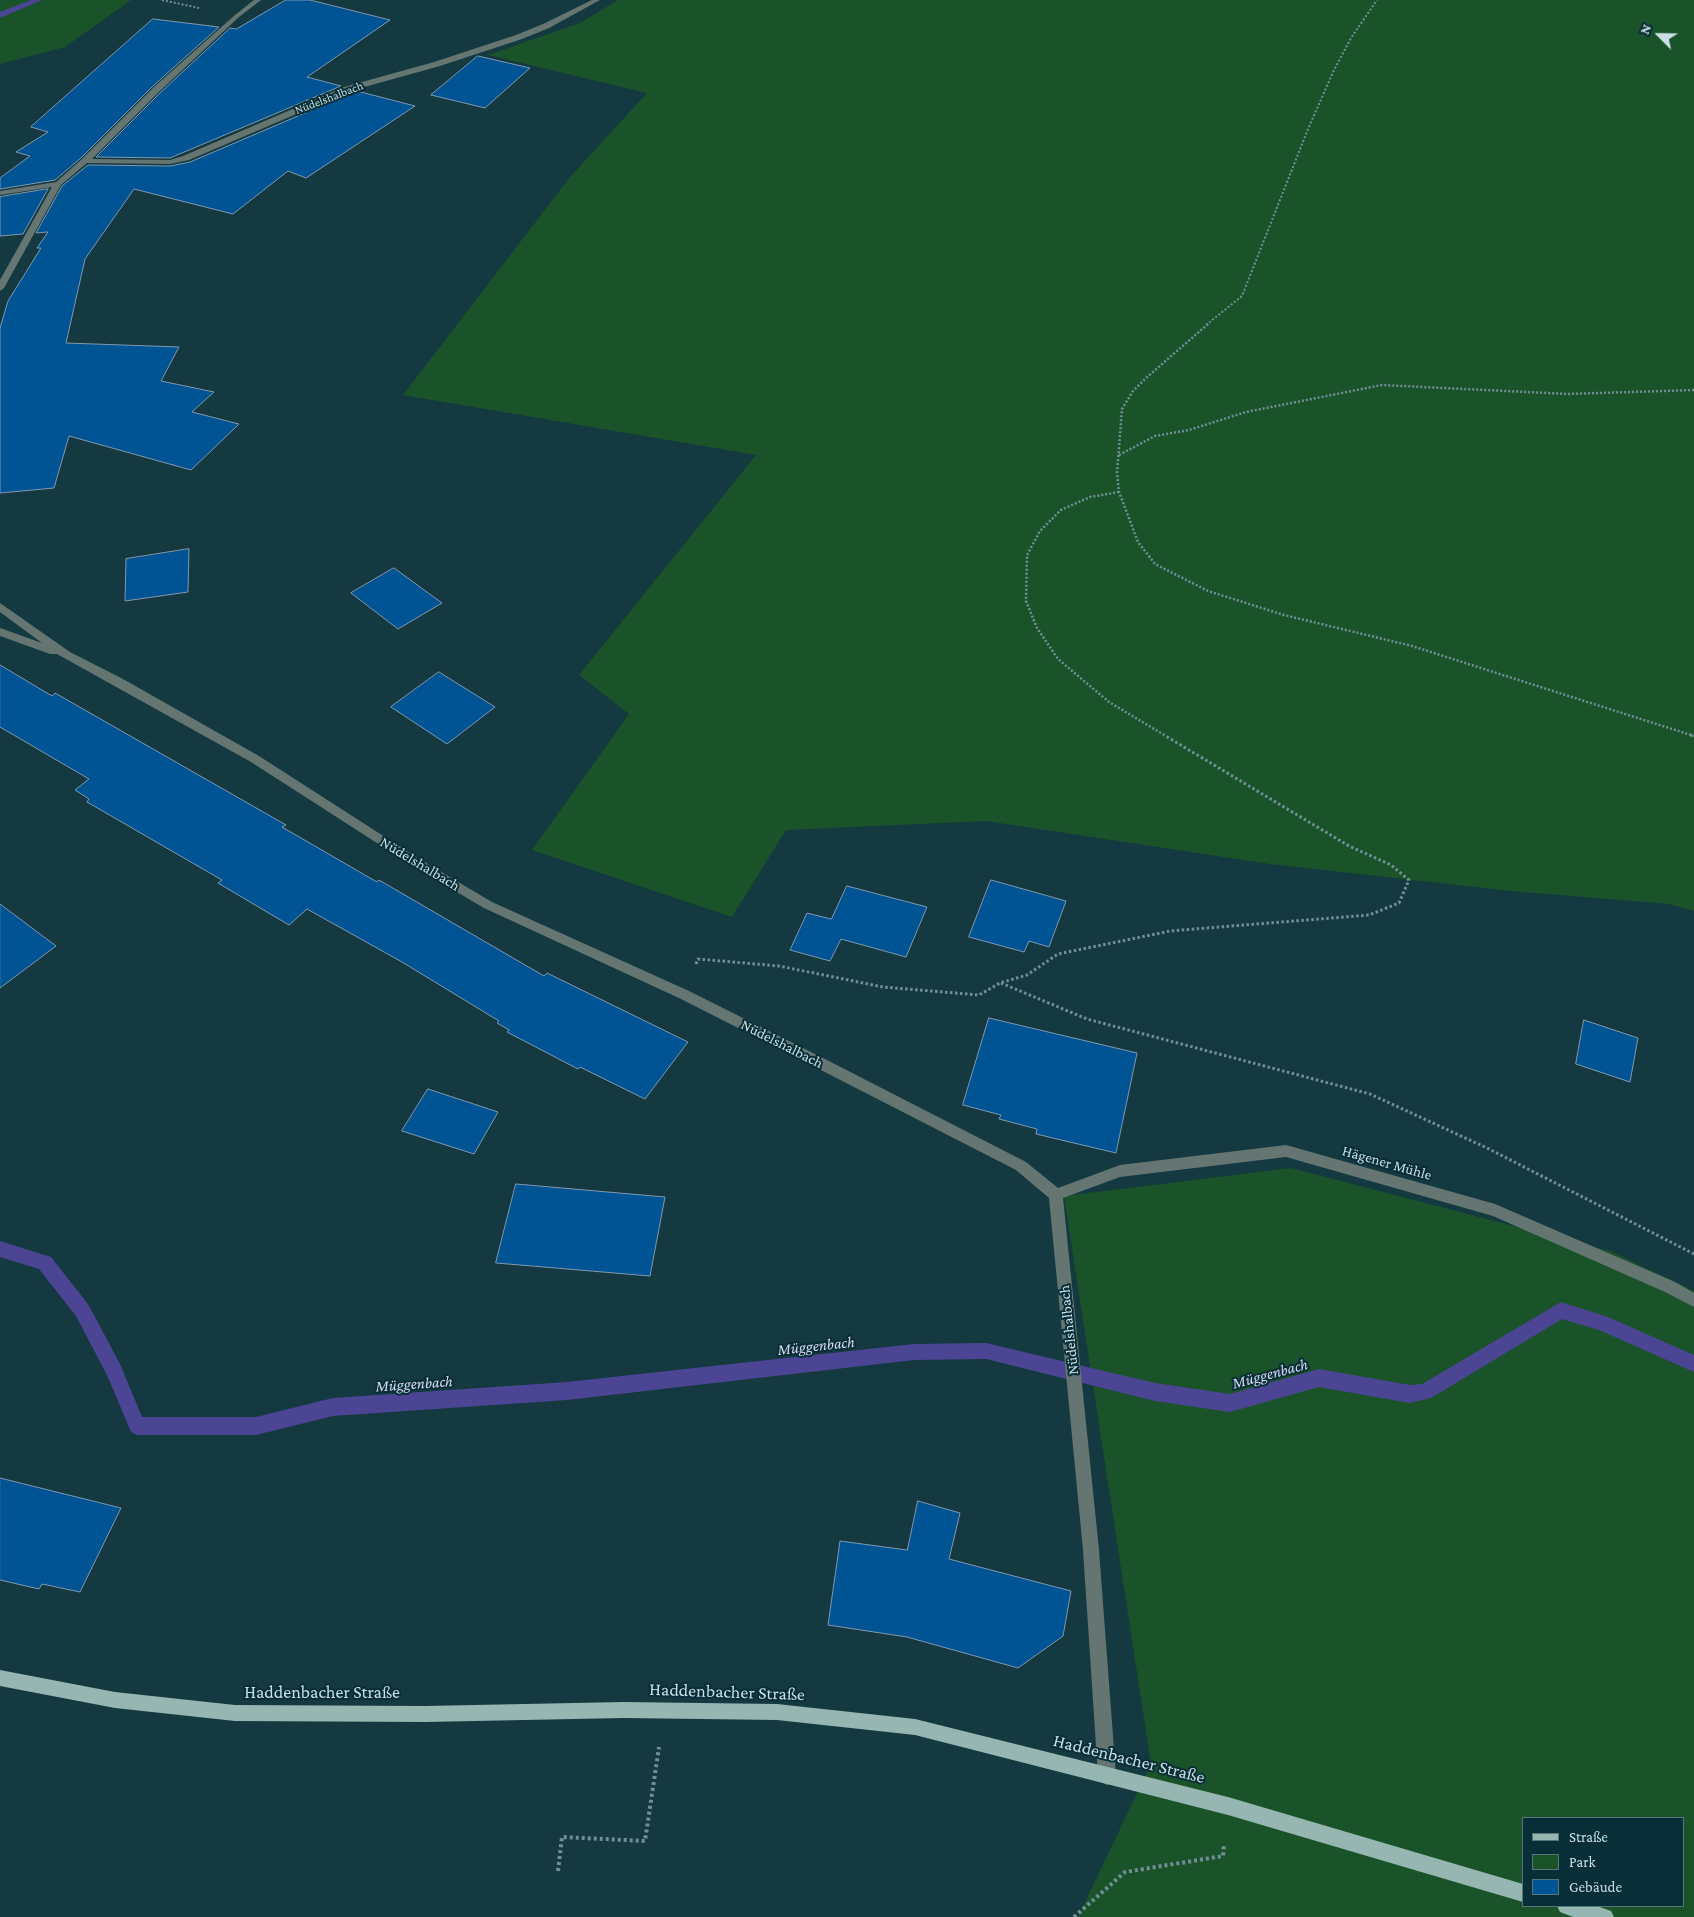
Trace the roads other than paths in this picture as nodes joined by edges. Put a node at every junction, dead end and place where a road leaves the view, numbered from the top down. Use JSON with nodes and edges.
{"nodes":[{"id":1,"x":258,"y":0,"type":"edge"},
{"id":2,"x":597,"y":0,"type":"edge"},
{"id":3,"x":85,"y":161,"type":"junction"},
{"id":4,"x":58,"y":184,"type":"junction"},
{"id":5,"x":0,"y":192,"type":"edge"},
{"id":6,"x":0,"y":288,"type":"edge"},
{"id":7,"x":0,"y":607,"type":"edge"},
{"id":8,"x":0,"y":632,"type":"edge"},
{"id":9,"x":66,"y":655,"type":"junction"},
{"id":10,"x":1056,"y":1195,"type":"junction"},
{"id":11,"x":1694,"y":1300,"type":"edge"},
{"id":12,"x":0,"y":1678,"type":"edge"},
{"id":13,"x":1107,"y":1776,"type":"junction"},
{"id":14,"x":1522,"y":1893,"type":"edge"},
{"id":15,"x":1570,"y":1907,"type":"edge"},
{"id":16,"x":1605,"y":1917,"type":"edge"}],
"edges":[{"from":1,"to":3,"type":"street"},
{"from":2,"to":3,"type":"street","name":"Nüdelshalbach"},
{"from":3,"to":4,"type":"street"},
{"from":4,"to":5,"type":"street"},
{"from":4,"to":6,"type":"street"},
{"from":7,"to":9,"type":"street","name":"Nüdelshalbach"},
{"from":8,"to":9,"type":"street"},
{"from":9,"to":10,"type":"street","name":"Nüdelshalbach"},
{"from":10,"to":11,"type":"street","name":"Hägener Mühle"},
{"from":10,"to":13,"type":"street","name":"Nüdelshalbach"},
{"from":12,"to":13,"type":"main road","name":"Haddenbacher Straße"},
{"from":13,"to":14,"type":"main road","name":"Haddenbacher Straße"},
{"from":15,"to":16,"type":"main road"}]}
